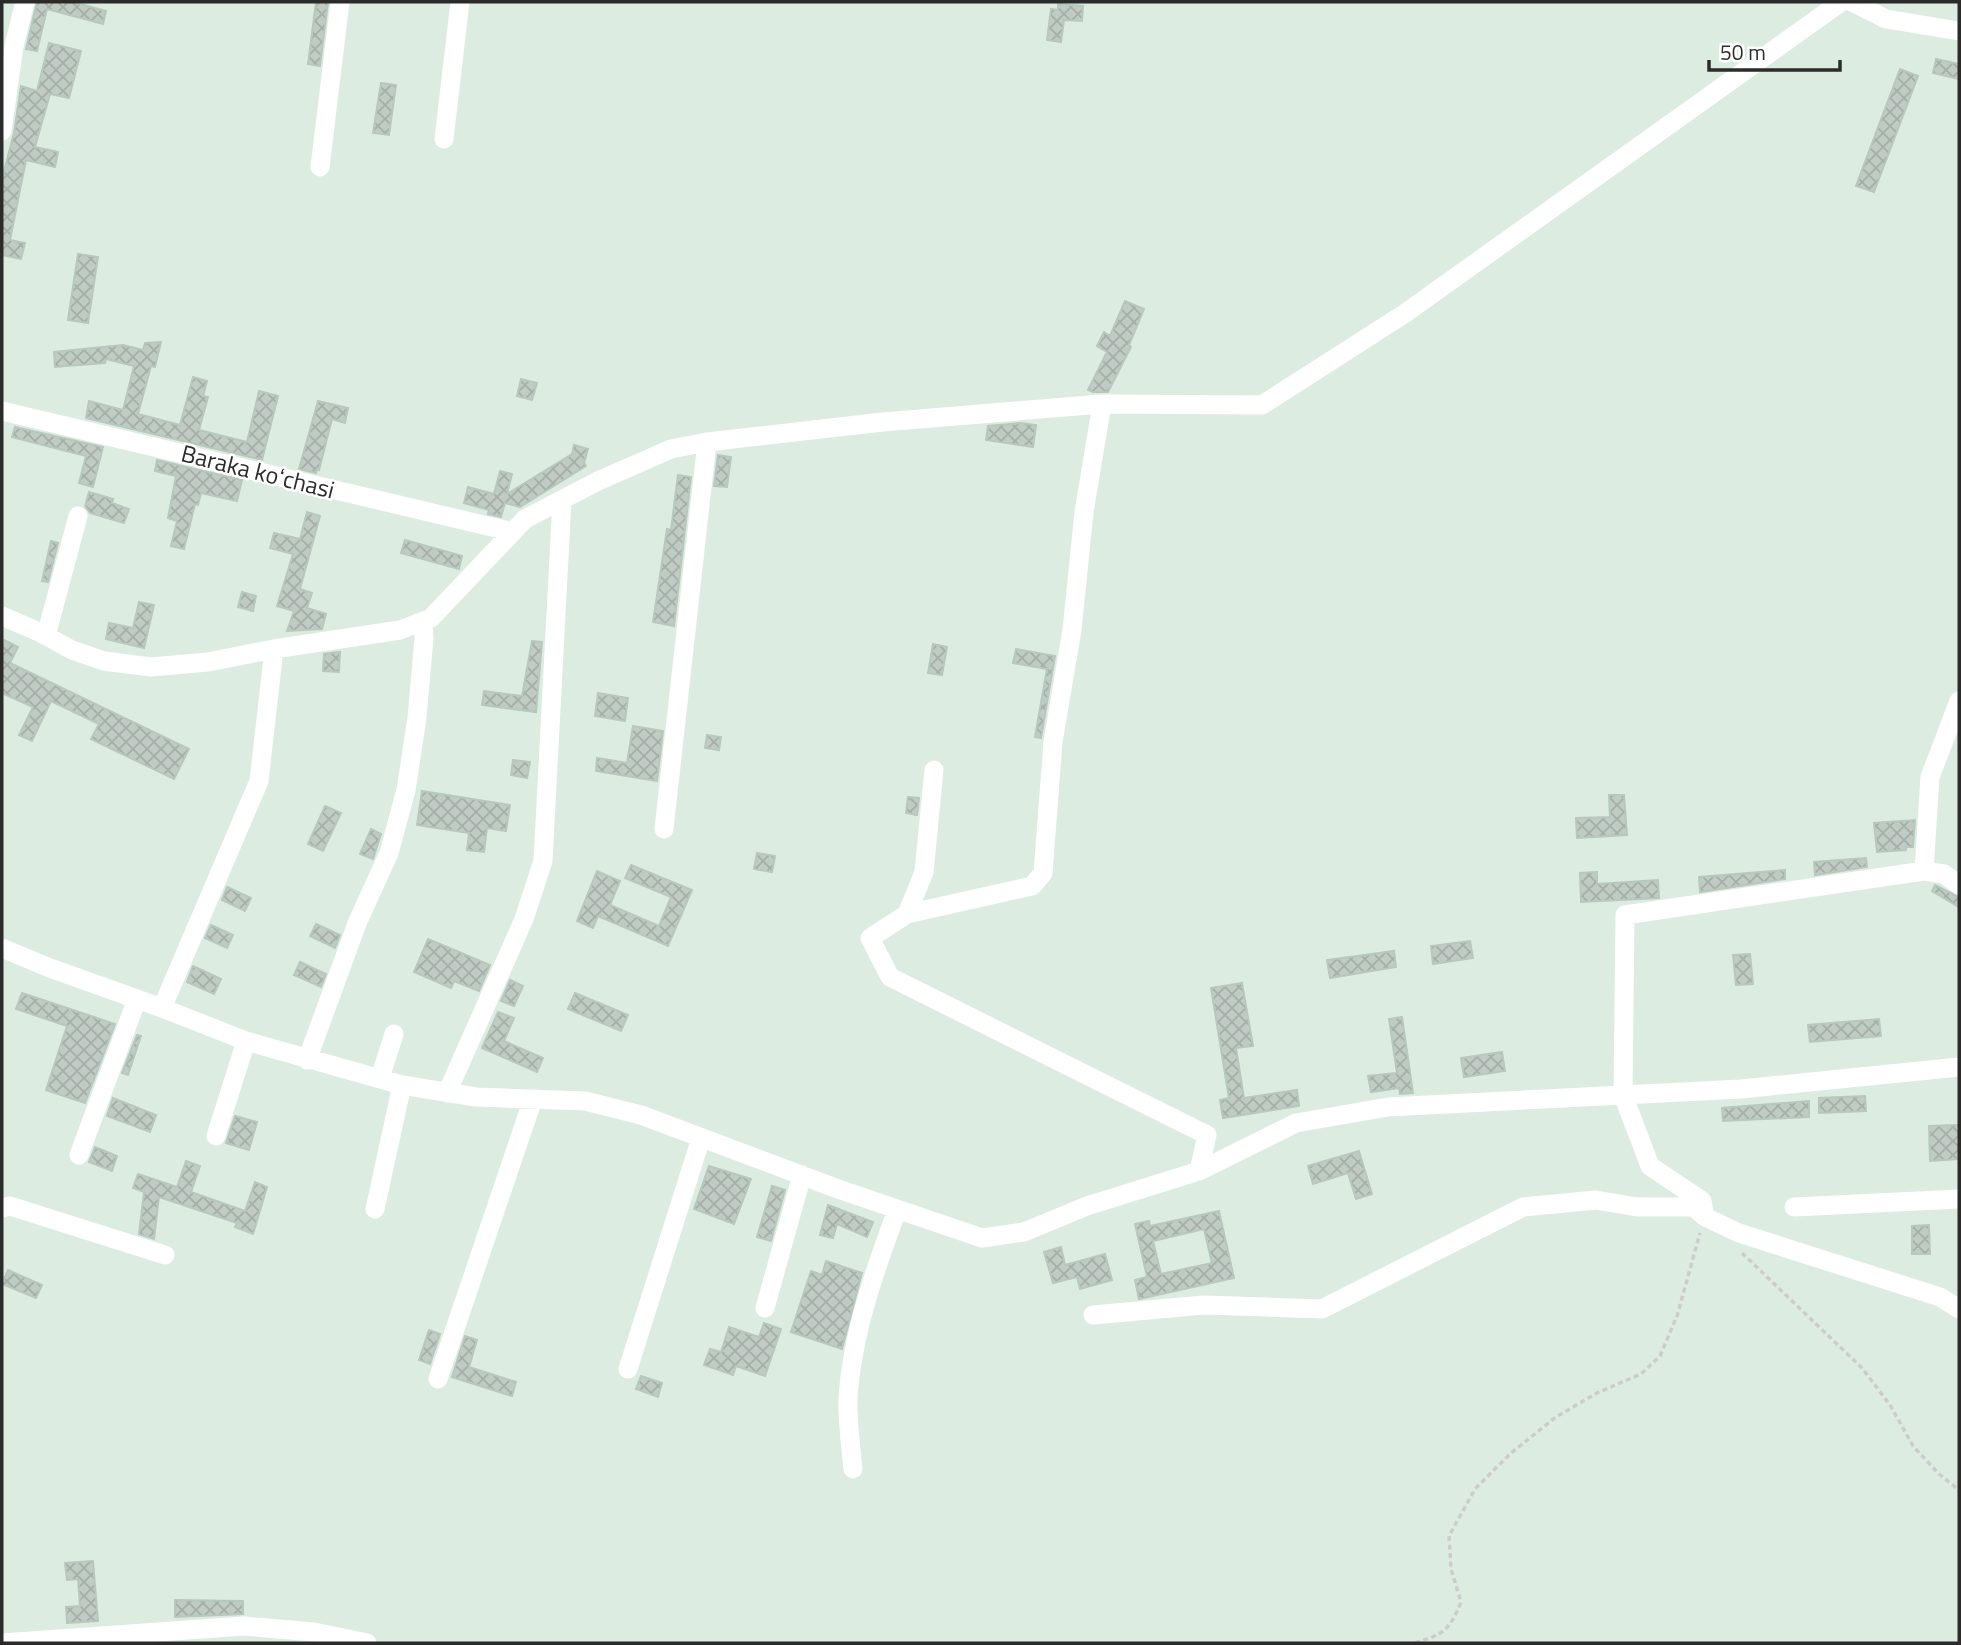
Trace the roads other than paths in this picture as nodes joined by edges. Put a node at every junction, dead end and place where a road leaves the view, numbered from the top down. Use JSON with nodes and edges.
{"nodes":[{"id":1,"x":24,"y":2,"type":"edge"},
{"id":2,"x":340,"y":2,"type":"edge"},
{"id":3,"x":460,"y":2,"type":"edge"},
{"id":4,"x":1841,"y":2,"type":"edge"},
{"id":5,"x":1852,"y":2,"type":"edge"},
{"id":6,"x":1959,"y":31,"type":"edge"},
{"id":7,"x":8,"y":45,"type":"edge"},
{"id":8,"x":2,"y":131,"type":"edge"},
{"id":9,"x":444,"y":139,"type":"dead end"},
{"id":10,"x":320,"y":167,"type":"dead end"},
{"id":11,"x":1102,"y":404,"type":"junction"},
{"id":12,"x":2,"y":411,"type":"edge"},
{"id":13,"x":707,"y":442,"type":"junction"},
{"id":14,"x":562,"y":500,"type":"junction"},
{"id":15,"x":78,"y":516,"type":"dead end"},
{"id":16,"x":513,"y":532,"type":"junction"},
{"id":17,"x":2,"y":616,"type":"edge"},
{"id":18,"x":423,"y":621,"type":"junction"},
{"id":19,"x":46,"y":636,"type":"junction"},
{"id":20,"x":274,"y":649,"type":"junction"},
{"id":21,"x":1959,"y":701,"type":"edge"},
{"id":22,"x":934,"y":770,"type":"dead end"},
{"id":23,"x":664,"y":829,"type":"dead end"},
{"id":24,"x":1924,"y":871,"type":"junction"},
{"id":25,"x":1959,"y":884,"type":"edge"},
{"id":26,"x":907,"y":914,"type":"junction"},
{"id":27,"x":2,"y":948,"type":"edge"},
{"id":28,"x":138,"y":999,"type":"junction"},
{"id":29,"x":162,"y":1008,"type":"junction"},
{"id":30,"x":394,"y":1034,"type":"dead end"},
{"id":31,"x":246,"y":1041,"type":"junction"},
{"id":32,"x":307,"y":1060,"type":"junction"},
{"id":33,"x":1959,"y":1067,"type":"edge"},
{"id":34,"x":380,"y":1078,"type":"junction"},
{"id":35,"x":402,"y":1086,"type":"junction"},
{"id":36,"x":447,"y":1093,"type":"junction"},
{"id":37,"x":1623,"y":1095,"type":"junction"},
{"id":38,"x":533,"y":1099,"type":"junction"},
{"id":39,"x":216,"y":1136,"type":"dead end"},
{"id":40,"x":701,"y":1138,"type":"junction"},
{"id":41,"x":79,"y":1155,"type":"dead end"},
{"id":42,"x":1199,"y":1171,"type":"junction"},
{"id":43,"x":802,"y":1175,"type":"junction"},
{"id":44,"x":1959,"y":1199,"type":"edge"},
{"id":45,"x":1794,"y":1207,"type":"dead end"},
{"id":46,"x":2,"y":1208,"type":"edge"},
{"id":47,"x":374,"y":1209,"type":"dead end"},
{"id":48,"x":897,"y":1210,"type":"junction"},
{"id":49,"x":1705,"y":1217,"type":"junction"},
{"id":50,"x":165,"y":1255,"type":"dead end"},
{"id":51,"x":765,"y":1308,"type":"dead end"},
{"id":52,"x":1959,"y":1309,"type":"edge"},
{"id":53,"x":1093,"y":1315,"type":"dead end"},
{"id":54,"x":628,"y":1369,"type":"dead end"},
{"id":55,"x":438,"y":1379,"type":"dead end"},
{"id":56,"x":853,"y":1469,"type":"dead end"},
{"id":57,"x":72,"y":1640,"type":"edge"},
{"id":58,"x":2,"y":1643,"type":"edge"},
{"id":59,"x":367,"y":1643,"type":"edge"}],
"edges":[{"from":1,"to":7,"type":"street"},
{"from":2,"to":10,"type":"street"},
{"from":3,"to":9,"type":"street"},
{"from":4,"to":11,"type":"street"},
{"from":5,"to":6,"type":"street"},
{"from":7,"to":8,"type":"street"},
{"from":11,"to":13,"type":"street"},
{"from":11,"to":26,"type":"street"},
{"from":12,"to":16,"type":"street","name":"Baraka koʻchasi"},
{"from":13,"to":14,"type":"street"},
{"from":13,"to":23,"type":"street"},
{"from":14,"to":16,"type":"street"},
{"from":14,"to":36,"type":"street"},
{"from":15,"to":19,"type":"street"},
{"from":16,"to":18,"type":"street"},
{"from":17,"to":19,"type":"street"},
{"from":18,"to":20,"type":"street"},
{"from":18,"to":32,"type":"street"},
{"from":19,"to":20,"type":"street"},
{"from":20,"to":29,"type":"street"},
{"from":21,"to":24,"type":"street"},
{"from":22,"to":26,"type":"street"},
{"from":24,"to":25,"type":"street"},
{"from":24,"to":37,"type":"street"},
{"from":26,"to":42,"type":"street"},
{"from":27,"to":28,"type":"street"},
{"from":28,"to":29,"type":"street"},
{"from":28,"to":41,"type":"street"},
{"from":29,"to":31,"type":"street"},
{"from":30,"to":34,"type":"street"},
{"from":31,"to":32,"type":"street"},
{"from":31,"to":39,"type":"street"},
{"from":32,"to":34,"type":"street"},
{"from":33,"to":37,"type":"street"},
{"from":34,"to":35,"type":"street"},
{"from":35,"to":36,"type":"street"},
{"from":35,"to":47,"type":"street"},
{"from":36,"to":38,"type":"street"},
{"from":37,"to":42,"type":"street"},
{"from":37,"to":49,"type":"street"},
{"from":38,"to":40,"type":"street"},
{"from":38,"to":55,"type":"street"},
{"from":40,"to":43,"type":"street"},
{"from":40,"to":54,"type":"street"},
{"from":42,"to":48,"type":"street"},
{"from":43,"to":48,"type":"street"},
{"from":43,"to":51,"type":"street"},
{"from":44,"to":45,"type":"street"},
{"from":46,"to":50,"type":"street"},
{"from":48,"to":56,"type":"street"},
{"from":49,"to":52,"type":"street"},
{"from":49,"to":53,"type":"street"},
{"from":57,"to":58,"type":"street"},
{"from":57,"to":59,"type":"street"}]}
